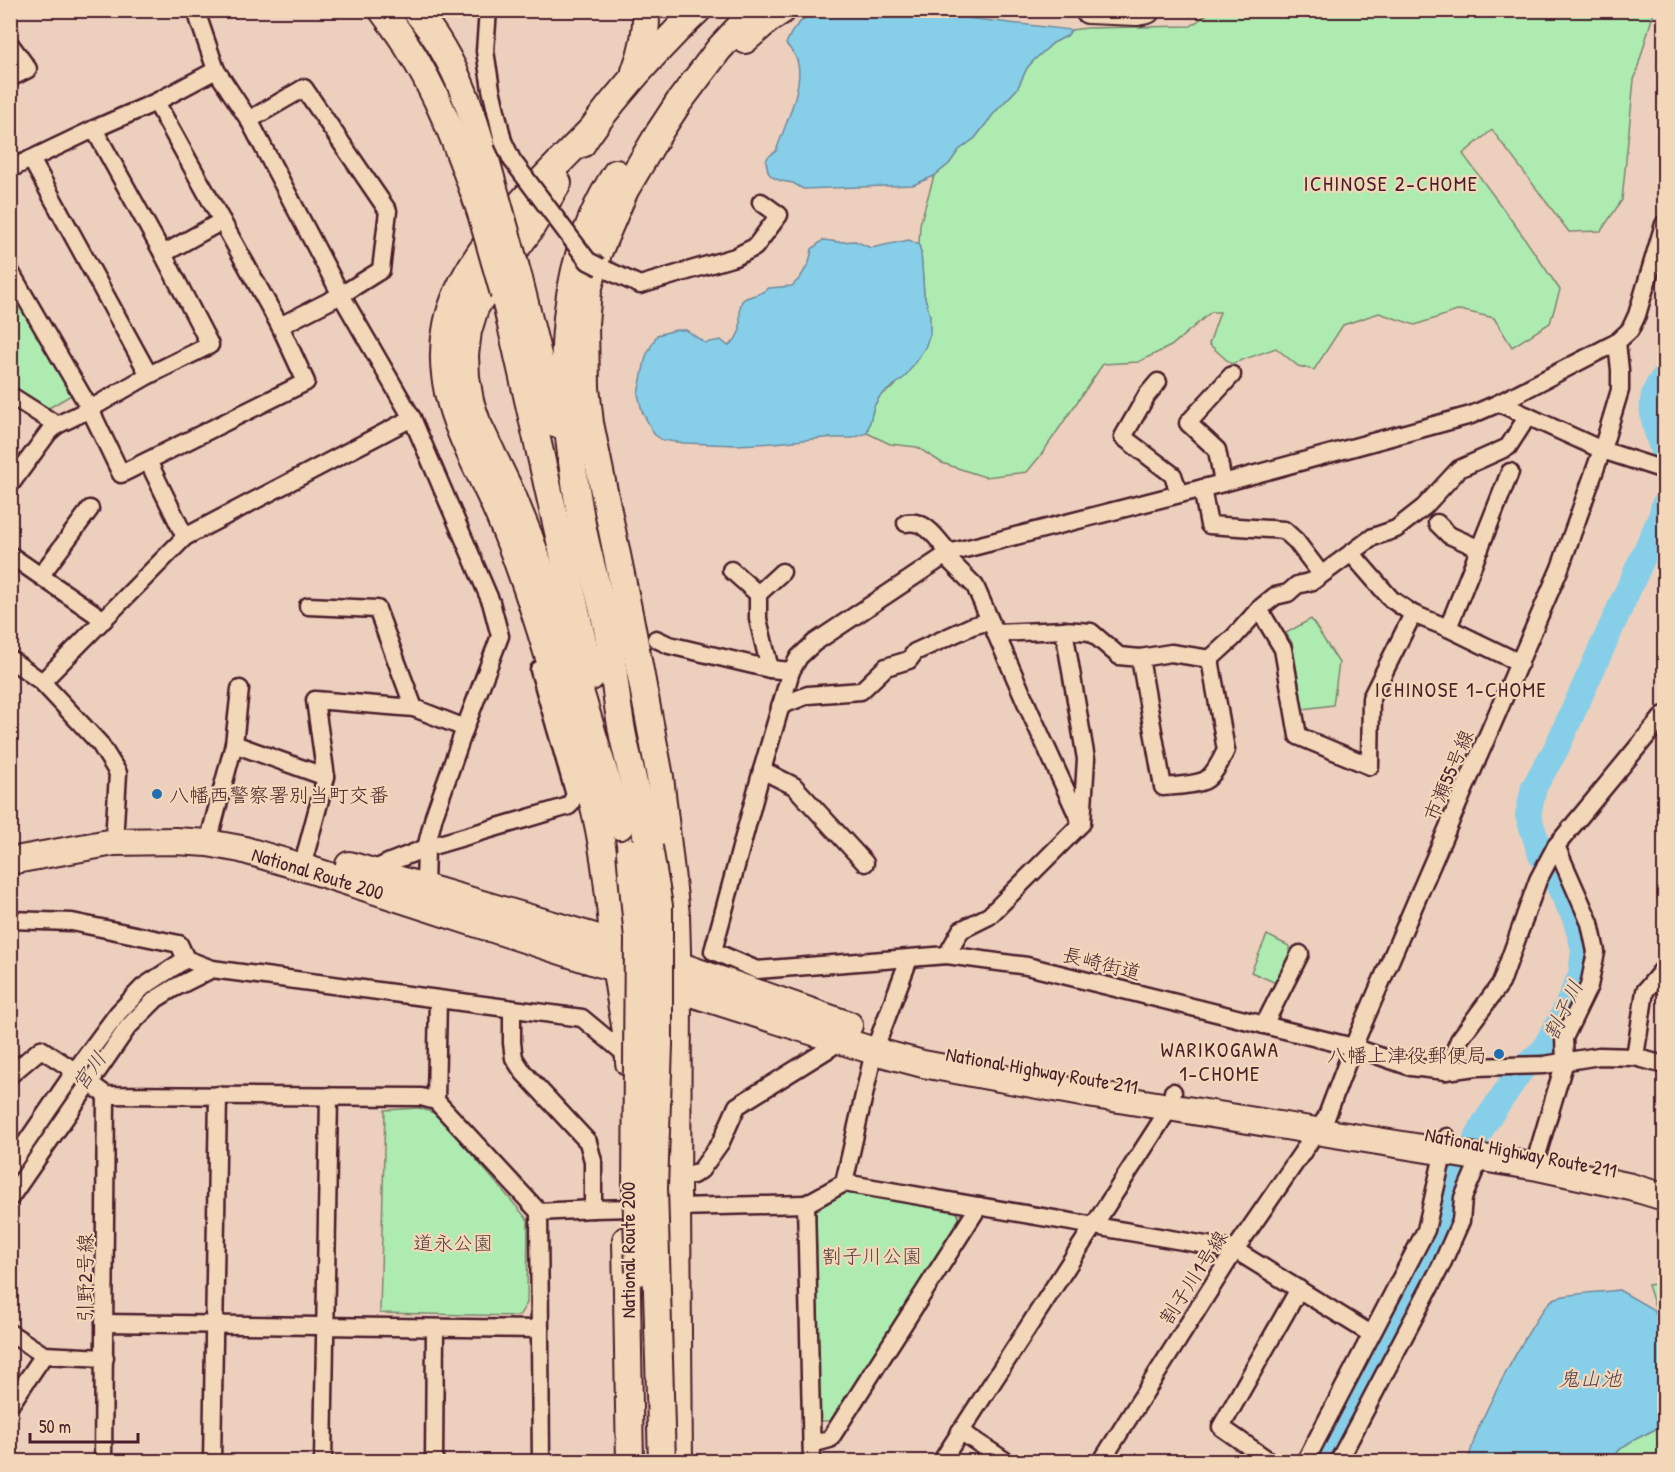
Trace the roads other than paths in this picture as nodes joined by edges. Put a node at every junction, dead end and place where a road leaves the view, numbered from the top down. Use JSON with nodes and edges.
{"nodes":[{"id":1,"x":198,"y":10,"type":"edge"},
{"id":2,"x":382,"y":10,"type":"edge"},
{"id":3,"x":415,"y":10,"type":"edge"},
{"id":4,"x":488,"y":10,"type":"edge"},
{"id":5,"x":646,"y":10,"type":"edge"},
{"id":6,"x":698,"y":10,"type":"edge"},
{"id":7,"x":754,"y":10,"type":"edge"},
{"id":8,"x":783,"y":10,"type":"edge"},
{"id":9,"x":1088,"y":10,"type":"edge"},
{"id":10,"x":1146,"y":10,"type":"edge"},
{"id":11,"x":10,"y":44,"type":"edge"},
{"id":12,"x":216,"y":70,"type":"junction"},
{"id":13,"x":633,"y":77,"type":"junction"},
{"id":14,"x":10,"y":78,"type":"edge"},
{"id":15,"x":156,"y":102,"type":"junction"},
{"id":16,"x":249,"y":120,"type":"junction"},
{"id":17,"x":93,"y":129,"type":"junction"},
{"id":18,"x":590,"y":131,"type":"junction"},
{"id":19,"x":31,"y":159,"type":"junction"},
{"id":20,"x":641,"y":164,"type":"junction"},
{"id":21,"x":10,"y":169,"type":"edge"},
{"id":22,"x":761,"y":202,"type":"dead end"},
{"id":23,"x":488,"y":203,"type":"junction"},
{"id":24,"x":222,"y":221,"type":"junction"},
{"id":25,"x":1665,"y":224,"type":"edge"},
{"id":26,"x":164,"y":254,"type":"junction"},
{"id":27,"x":10,"y":271,"type":"edge"},
{"id":28,"x":511,"y":287,"type":"junction"},
{"id":29,"x":341,"y":295,"type":"junction"},
{"id":30,"x":280,"y":326,"type":"junction"},
{"id":31,"x":1617,"y":342,"type":"junction"},
{"id":32,"x":149,"y":375,"type":"junction"},
{"id":33,"x":1232,"y":375,"type":"dead end"},
{"id":34,"x":1158,"y":382,"type":"dead end"},
{"id":35,"x":10,"y":395,"type":"edge"},
{"id":36,"x":1499,"y":402,"type":"junction"},
{"id":37,"x":90,"y":409,"type":"junction"},
{"id":38,"x":1528,"y":416,"type":"junction"},
{"id":39,"x":412,"y":418,"type":"junction"},
{"id":40,"x":57,"y":425,"type":"junction"},
{"id":41,"x":1602,"y":450,"type":"junction"},
{"id":42,"x":148,"y":461,"type":"junction"},
{"id":43,"x":1661,"y":469,"type":"edge"},
{"id":44,"x":1510,"y":472,"type":"dead end"},
{"id":45,"x":1223,"y":483,"type":"junction"},
{"id":46,"x":10,"y":485,"type":"edge"},
{"id":47,"x":1202,"y":488,"type":"junction"},
{"id":48,"x":1179,"y":493,"type":"junction"},
{"id":49,"x":90,"y":509,"type":"dead end"},
{"id":50,"x":906,"y":523,"type":"dead end"},
{"id":51,"x":1437,"y":523,"type":"dead end"},
{"id":52,"x":185,"y":537,"type":"junction"},
{"id":53,"x":1480,"y":549,"type":"junction"},
{"id":54,"x":1351,"y":553,"type":"junction"},
{"id":55,"x":10,"y":555,"type":"edge"},
{"id":56,"x":947,"y":555,"type":"junction"},
{"id":57,"x":731,"y":570,"type":"dead end"},
{"id":58,"x":782,"y":572,"type":"dead end"},
{"id":59,"x":1321,"y":574,"type":"junction"},
{"id":60,"x":42,"y":575,"type":"junction"},
{"id":61,"x":758,"y":594,"type":"junction"},
{"id":62,"x":308,"y":606,"type":"dead end"},
{"id":63,"x":1259,"y":609,"type":"junction"},
{"id":64,"x":1413,"y":614,"type":"junction"},
{"id":65,"x":104,"y":620,"type":"junction"},
{"id":66,"x":993,"y":627,"type":"junction"},
{"id":67,"x":607,"y":628,"type":"junction"},
{"id":68,"x":1448,"y":628,"type":"junction"},
{"id":69,"x":1064,"y":630,"type":"junction"},
{"id":70,"x":656,"y":639,"type":"dead end"},
{"id":71,"x":1140,"y":658,"type":"junction"},
{"id":72,"x":10,"y":659,"type":"edge"},
{"id":73,"x":1210,"y":659,"type":"junction"},
{"id":74,"x":1520,"y":663,"type":"junction"},
{"id":75,"x":770,"y":669,"type":"junction"},
{"id":76,"x":539,"y":670,"type":"dead end"},
{"id":77,"x":791,"y":670,"type":"junction"},
{"id":78,"x":42,"y":682,"type":"junction"},
{"id":79,"x":240,"y":689,"type":"dead end"},
{"id":80,"x":780,"y":706,"type":"junction"},
{"id":81,"x":414,"y":708,"type":"junction"},
{"id":82,"x":1665,"y":715,"type":"edge"},
{"id":83,"x":465,"y":728,"type":"junction"},
{"id":84,"x":234,"y":744,"type":"junction"},
{"id":85,"x":762,"y":770,"type":"junction"},
{"id":86,"x":326,"y":777,"type":"junction"},
{"id":87,"x":1082,"y":824,"type":"junction"},
{"id":88,"x":620,"y":826,"type":"junction"},
{"id":89,"x":114,"y":835,"type":"junction"},
{"id":90,"x":209,"y":836,"type":"junction"},
{"id":91,"x":10,"y":846,"type":"edge"},
{"id":92,"x":426,"y":848,"type":"junction"},
{"id":93,"x":639,"y":850,"type":"junction"},
{"id":94,"x":1553,"y":851,"type":"junction"},
{"id":95,"x":304,"y":860,"type":"junction"},
{"id":96,"x":10,"y":861,"type":"edge"},
{"id":97,"x":866,"y":863,"type":"dead end"},
{"id":98,"x":366,"y":879,"type":"junction"},
{"id":99,"x":425,"y":886,"type":"junction"},
{"id":100,"x":10,"y":920,"type":"edge"},
{"id":101,"x":615,"y":943,"type":"junction"},
{"id":102,"x":1300,"y":954,"type":"dead end"},
{"id":103,"x":948,"y":955,"type":"junction"},
{"id":104,"x":186,"y":959,"type":"junction"},
{"id":105,"x":909,"y":959,"type":"junction"},
{"id":106,"x":616,"y":968,"type":"junction"},
{"id":107,"x":1665,"y":968,"type":"edge"},
{"id":108,"x":212,"y":969,"type":"junction"},
{"id":109,"x":678,"y":978,"type":"junction"},
{"id":110,"x":438,"y":999,"type":"junction"},
{"id":111,"x":512,"y":1009,"type":"junction"},
{"id":112,"x":1264,"y":1025,"type":"junction"},
{"id":113,"x":837,"y":1039,"type":"junction"},
{"id":114,"x":876,"y":1043,"type":"junction"},
{"id":115,"x":1353,"y":1047,"type":"junction"},
{"id":116,"x":629,"y":1057,"type":"junction"},
{"id":117,"x":1635,"y":1057,"type":"junction"},
{"id":118,"x":1565,"y":1060,"type":"junction"},
{"id":119,"x":1665,"y":1065,"type":"edge"},
{"id":120,"x":1446,"y":1071,"type":"junction"},
{"id":121,"x":10,"y":1075,"type":"edge"},
{"id":122,"x":82,"y":1077,"type":"junction"},
{"id":123,"x":106,"y":1095,"type":"junction"},
{"id":124,"x":218,"y":1095,"type":"junction"},
{"id":125,"x":328,"y":1096,"type":"junction"},
{"id":126,"x":1172,"y":1099,"type":"junction"},
{"id":127,"x":436,"y":1101,"type":"junction"},
{"id":128,"x":1321,"y":1124,"type":"junction"},
{"id":129,"x":1462,"y":1148,"type":"junction"},
{"id":130,"x":1538,"y":1159,"type":"junction"},
{"id":131,"x":10,"y":1166,"type":"edge"},
{"id":132,"x":678,"y":1175,"type":"junction"},
{"id":133,"x":1665,"y":1181,"type":"edge"},
{"id":134,"x":844,"y":1183,"type":"junction"},
{"id":135,"x":1665,"y":1197,"type":"edge"},
{"id":136,"x":10,"y":1198,"type":"edge"},
{"id":137,"x":806,"y":1204,"type":"junction"},
{"id":138,"x":979,"y":1206,"type":"junction"},
{"id":139,"x":676,"y":1208,"type":"junction"},
{"id":140,"x":593,"y":1209,"type":"junction"},
{"id":141,"x":626,"y":1209,"type":"junction"},
{"id":142,"x":539,"y":1212,"type":"junction"},
{"id":143,"x":1094,"y":1225,"type":"junction"},
{"id":144,"x":1235,"y":1250,"type":"junction"},
{"id":145,"x":1299,"y":1289,"type":"junction"},
{"id":146,"x":104,"y":1323,"type":"junction"},
{"id":147,"x":213,"y":1324,"type":"junction"},
{"id":148,"x":325,"y":1325,"type":"junction"},
{"id":149,"x":435,"y":1328,"type":"junction"},
{"id":150,"x":540,"y":1329,"type":"junction"},
{"id":151,"x":10,"y":1333,"type":"edge"},
{"id":152,"x":1371,"y":1334,"type":"junction"},
{"id":153,"x":44,"y":1355,"type":"junction"},
{"id":154,"x":105,"y":1358,"type":"junction"},
{"id":155,"x":10,"y":1405,"type":"edge"},
{"id":156,"x":960,"y":1431,"type":"junction"},
{"id":157,"x":812,"y":1453,"type":"edge"},
{"id":158,"x":102,"y":1461,"type":"edge"},
{"id":159,"x":212,"y":1461,"type":"edge"},
{"id":160,"x":323,"y":1461,"type":"edge"},
{"id":161,"x":434,"y":1461,"type":"edge"},
{"id":162,"x":541,"y":1461,"type":"edge"},
{"id":163,"x":630,"y":1461,"type":"edge"},
{"id":164,"x":646,"y":1461,"type":"edge"},
{"id":165,"x":662,"y":1461,"type":"edge"},
{"id":166,"x":679,"y":1461,"type":"edge"},
{"id":167,"x":941,"y":1461,"type":"edge"},
{"id":168,"x":1007,"y":1461,"type":"edge"},
{"id":169,"x":1101,"y":1461,"type":"edge"},
{"id":170,"x":1271,"y":1461,"type":"edge"},
{"id":171,"x":1305,"y":1461,"type":"edge"},
{"id":172,"x":1338,"y":1461,"type":"edge"}],
"edges":[{"from":1,"to":12,"type":"street"},
{"from":2,"to":23,"type":"highway"},
{"from":3,"to":23,"type":"highway"},
{"from":4,"to":22,"type":"street","bridge":true},
{"from":5,"to":13,"type":"highway"},
{"from":6,"to":13,"type":"highway"},
{"from":7,"to":20,"type":"highway"},
{"from":7,"to":67,"type":"highway"},
{"from":8,"to":20,"type":"highway"},
{"from":9,"to":10,"type":"highway"},
{"from":11,"to":14,"type":"street"},
{"from":12,"to":15,"type":"street"},
{"from":12,"to":16,"type":"street"},
{"from":13,"to":18,"type":"highway"},
{"from":15,"to":17,"type":"street"},
{"from":15,"to":24,"type":"street"},
{"from":16,"to":29,"type":"street"},
{"from":16,"to":29,"type":"street"},
{"from":17,"to":19,"type":"street"},
{"from":17,"to":26,"type":"street"},
{"from":18,"to":88,"type":"highway"},
{"from":18,"to":101,"type":"highway"},
{"from":19,"to":21,"type":"street"},
{"from":19,"to":32,"type":"street"},
{"from":20,"to":109,"type":"highway"},
{"from":23,"to":28,"type":"highway","bridge":true},
{"from":24,"to":26,"type":"street"},
{"from":24,"to":30,"type":"street"},
{"from":25,"to":31,"type":"street"},
{"from":26,"to":32,"type":"street"},
{"from":27,"to":37,"type":"street"},
{"from":28,"to":67,"type":"highway"},
{"from":28,"to":88,"type":"highway"},
{"from":29,"to":30,"type":"street"},
{"from":29,"to":39,"type":"street"},
{"from":30,"to":42,"type":"street"},
{"from":31,"to":36,"type":"street"},
{"from":31,"to":41,"type":"street","name":"市瀬55号線"},
{"from":32,"to":37,"type":"street"},
{"from":33,"to":45,"type":"street"},
{"from":34,"to":48,"type":"street"},
{"from":35,"to":40,"type":"street"},
{"from":36,"to":38,"type":"street"},
{"from":36,"to":45,"type":"street"},
{"from":37,"to":40,"type":"street"},
{"from":37,"to":42,"type":"street"},
{"from":38,"to":41,"type":"street"},
{"from":38,"to":54,"type":"street"},
{"from":39,"to":52,"type":"street"},
{"from":39,"to":83,"type":"street"},
{"from":40,"to":46,"type":"street"},
{"from":41,"to":43,"type":"street"},
{"from":41,"to":74,"type":"street","name":"市瀬55号線"},
{"from":42,"to":52,"type":"street"},
{"from":44,"to":53,"type":"street"},
{"from":45,"to":47,"type":"street"},
{"from":47,"to":48,"type":"street"},
{"from":47,"to":59,"type":"street"},
{"from":48,"to":56,"type":"street"},
{"from":49,"to":60,"type":"street"},
{"from":50,"to":56,"type":"street"},
{"from":51,"to":53,"type":"street"},
{"from":52,"to":65,"type":"street"},
{"from":53,"to":68,"type":"street"},
{"from":54,"to":59,"type":"street"},
{"from":54,"to":64,"type":"street"},
{"from":55,"to":60,"type":"street"},
{"from":56,"to":66,"type":"street"},
{"from":56,"to":77,"type":"street"},
{"from":57,"to":61,"type":"street"},
{"from":58,"to":61,"type":"street"},
{"from":59,"to":63,"type":"street"},
{"from":60,"to":65,"type":"street"},
{"from":61,"to":75,"type":"street"},
{"from":62,"to":81,"type":"street"},
{"from":63,"to":64,"type":"street"},
{"from":63,"to":73,"type":"street"},
{"from":64,"to":68,"type":"street"},
{"from":65,"to":78,"type":"street"},
{"from":66,"to":69,"type":"street"},
{"from":66,"to":80,"type":"street"},
{"from":66,"to":87,"type":"street"},
{"from":67,"to":93,"type":"highway"},
{"from":68,"to":74,"type":"street"},
{"from":69,"to":71,"type":"street"},
{"from":69,"to":87,"type":"street"},
{"from":70,"to":75,"type":"street"},
{"from":71,"to":73,"type":"street"},
{"from":71,"to":73,"type":"street"},
{"from":72,"to":78,"type":"street"},
{"from":74,"to":115,"type":"street","name":"市瀬55号線"},
{"from":75,"to":77,"type":"street"},
{"from":76,"to":92,"type":"street"},
{"from":77,"to":80,"type":"street"},
{"from":78,"to":89,"type":"street"},
{"from":79,"to":84,"type":"street"},
{"from":80,"to":85,"type":"street"},
{"from":81,"to":83,"type":"street"},
{"from":81,"to":86,"type":"street"},
{"from":82,"to":94,"type":"street"},
{"from":83,"to":92,"type":"street"},
{"from":84,"to":86,"type":"street"},
{"from":84,"to":90,"type":"street"},
{"from":85,"to":97,"type":"street"},
{"from":85,"to":105,"type":"street","name":"長崎街道"},
{"from":86,"to":95,"type":"street"},
{"from":87,"to":103,"type":"street"},
{"from":88,"to":93,"type":"highway"},
{"from":89,"to":90,"type":"highway","name":"National Route 200"},
{"from":89,"to":91,"type":"highway","name":"National Route 200"},
{"from":89,"to":96,"type":"highway","name":"National Route 200"},
{"from":90,"to":95,"type":"highway","name":"National Route 200"},
{"from":92,"to":98,"type":"street"},
{"from":92,"to":99,"type":"street"},
{"from":93,"to":164,"type":"highway","bridge":true},
{"from":93,"to":165,"type":"highway","bridge":true},
{"from":94,"to":118,"type":"street"},
{"from":94,"to":120,"type":"street"},
{"from":95,"to":98,"type":"highway","name":"National Route 200"},
{"from":98,"to":99,"type":"highway","name":"National Route 200"},
{"from":98,"to":106,"type":"highway","name":"National Route 200"},
{"from":99,"to":101,"type":"highway","name":"National Route 200"},
{"from":100,"to":104,"type":"street"},
{"from":101,"to":106,"type":"highway","name":"National Route 200"},
{"from":101,"to":109,"type":"highway","name":"National Route 200"},
{"from":102,"to":112,"type":"street"},
{"from":103,"to":105,"type":"street","name":"長崎街道"},
{"from":103,"to":112,"type":"street","name":"長崎街道"},
{"from":104,"to":108,"type":"street"},
{"from":104,"to":122,"type":"street"},
{"from":105,"to":114,"type":"street"},
{"from":106,"to":109,"type":"highway","name":"National Route 200"},
{"from":106,"to":116,"type":"highway","name":"National Route 200"},
{"from":107,"to":117,"type":"street"},
{"from":108,"to":110,"type":"street"},
{"from":108,"to":122,"type":"street"},
{"from":109,"to":113,"type":"highway","name":"National Highway Route 211"},
{"from":109,"to":114,"type":"highway","name":"National Highway Route 211"},
{"from":109,"to":132,"type":"highway"},
{"from":110,"to":111,"type":"street"},
{"from":110,"to":127,"type":"street"},
{"from":111,"to":116,"type":"street"},
{"from":111,"to":140,"type":"street"},
{"from":112,"to":115,"type":"street","name":"長崎街道"},
{"from":113,"to":114,"type":"highway","name":"National Highway Route 211"},
{"from":113,"to":132,"type":"street"},
{"from":114,"to":126,"type":"highway","name":"National Highway Route 211"},
{"from":114,"to":134,"type":"street"},
{"from":115,"to":120,"type":"street","name":"長崎街道"},
{"from":115,"to":128,"type":"street","name":"市瀬55号線"},
{"from":116,"to":141,"type":"highway","name":"National Route 200"},
{"from":117,"to":118,"type":"street","name":"長崎街道"},
{"from":117,"to":119,"type":"street","name":"長崎街道"},
{"from":118,"to":120,"type":"street","name":"長崎街道"},
{"from":118,"to":130,"type":"street"},
{"from":121,"to":122,"type":"street"},
{"from":122,"to":123,"type":"street"},
{"from":122,"to":131,"type":"street"},
{"from":122,"to":136,"type":"street"},
{"from":123,"to":124,"type":"street"},
{"from":123,"to":146,"type":"street","name":"引野2号線"},
{"from":124,"to":125,"type":"street"},
{"from":124,"to":147,"type":"street"},
{"from":125,"to":127,"type":"street"},
{"from":125,"to":148,"type":"street"},
{"from":126,"to":128,"type":"highway","name":"National Highway Route 211"},
{"from":126,"to":143,"type":"street"},
{"from":127,"to":142,"type":"street"},
{"from":128,"to":129,"type":"highway","name":"National Highway Route 211"},
{"from":128,"to":144,"type":"street","name":"割子川1号線"},
{"from":129,"to":130,"type":"highway","name":"National Highway Route 211"},
{"from":129,"to":152,"type":"street"},
{"from":129,"to":172,"type":"street"},
{"from":130,"to":133,"type":"highway","name":"National Highway Route 211"},
{"from":130,"to":135,"type":"highway","name":"National Highway Route 211"},
{"from":132,"to":139,"type":"highway"},
{"from":134,"to":137,"type":"street"},
{"from":134,"to":138,"type":"street"},
{"from":137,"to":139,"type":"street"},
{"from":137,"to":157,"type":"street"},
{"from":138,"to":143,"type":"street"},
{"from":138,"to":157,"type":"street"},
{"from":139,"to":141,"type":"street"},
{"from":139,"to":166,"type":"highway"},
{"from":140,"to":141,"type":"street"},
{"from":140,"to":142,"type":"street"},
{"from":141,"to":163,"type":"highway","name":"National Route 200"},
{"from":142,"to":150,"type":"street"},
{"from":143,"to":144,"type":"street"},
{"from":143,"to":156,"type":"street"},
{"from":144,"to":145,"type":"street"},
{"from":144,"to":169,"type":"street","name":"割子川1号線"},
{"from":145,"to":152,"type":"street"},
{"from":145,"to":170,"type":"street"},
{"from":146,"to":147,"type":"street"},
{"from":146,"to":154,"type":"street","name":"引野2号線"},
{"from":147,"to":148,"type":"street"},
{"from":147,"to":159,"type":"street"},
{"from":148,"to":149,"type":"street"},
{"from":148,"to":160,"type":"street"},
{"from":149,"to":150,"type":"street"},
{"from":149,"to":161,"type":"street"},
{"from":150,"to":162,"type":"street"},
{"from":151,"to":153,"type":"street"},
{"from":152,"to":171,"type":"street"},
{"from":153,"to":154,"type":"street"},
{"from":153,"to":155,"type":"street"},
{"from":154,"to":158,"type":"street","name":"引野2号線"},
{"from":156,"to":167,"type":"street"},
{"from":156,"to":168,"type":"street"}]}
